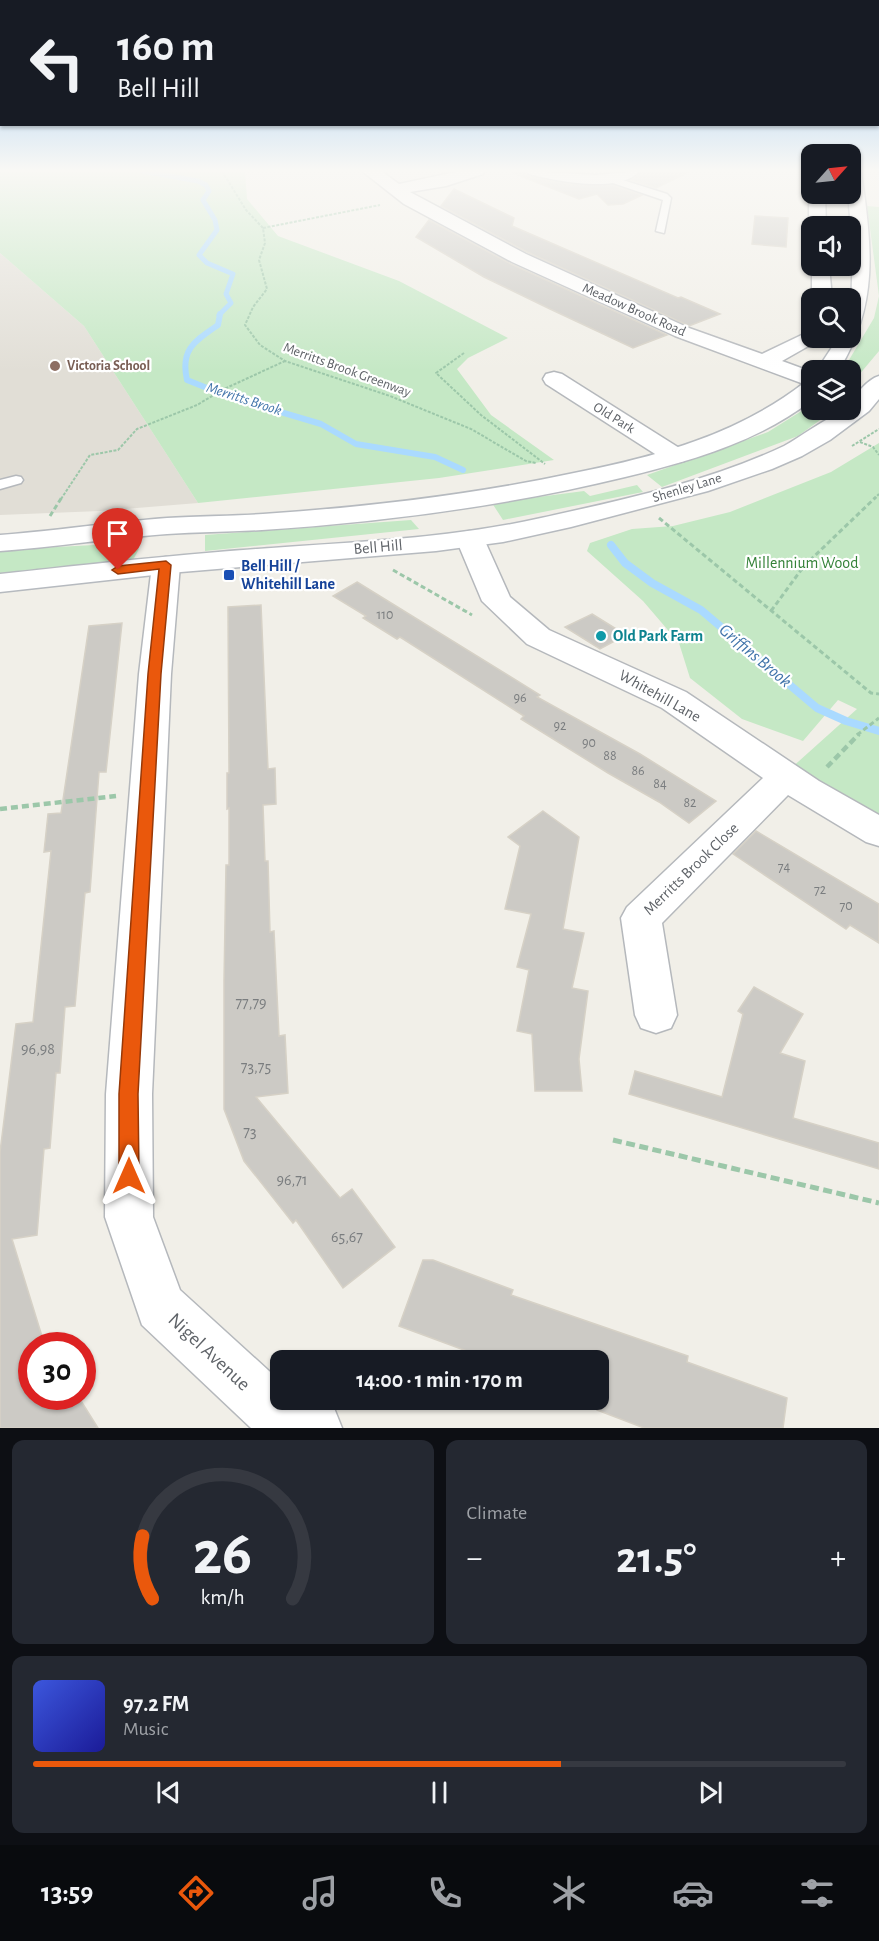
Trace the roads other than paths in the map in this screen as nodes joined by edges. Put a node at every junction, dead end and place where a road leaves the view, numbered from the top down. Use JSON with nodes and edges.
{"nodes":[{"id":1,"x":480,"y":238,"type":"edge"},
{"id":2,"x":863,"y":238,"type":"edge"},
{"id":3,"x":801,"y":343,"type":"edge"},
{"id":4,"x":836,"y":360,"type":"edge"},
{"id":5,"x":763,"y":362,"type":"junction"},
{"id":6,"x":801,"y":376,"type":"edge"},
{"id":7,"x":554,"y":379,"type":"dead end"},
{"id":8,"x":869,"y":396,"type":"edge"},
{"id":9,"x":801,"y":397,"type":"edge"},
{"id":10,"x":675,"y":456,"type":"junction"},
{"id":11,"x":16,"y":480,"type":"dead end"},
{"id":12,"x":0,"y":485,"type":"edge"},
{"id":13,"x":455,"y":501,"type":"junction"},
{"id":14,"x":470,"y":539,"type":"junction"},
{"id":15,"x":0,"y":543,"type":"edge"},
{"id":16,"x":166,"y":545,"type":"junction"},
{"id":17,"x":0,"y":583,"type":"edge"},
{"id":18,"x":796,"y":783,"type":"junction"},
{"id":19,"x":879,"y":832,"type":"edge"},
{"id":20,"x":656,"y":1014,"type":"dead end"},
{"id":21,"x":314,"y":1428,"type":"edge"}],
"edges":[{"from":1,"to":5,"type":"street","name":"Meadow Brook Road"},
{"from":2,"to":4,"type":"street"},
{"from":3,"to":5,"type":"street"},
{"from":5,"to":6,"type":"street","name":"Meadow Brook Road"},
{"from":7,"to":10,"type":"street","name":"Old Park"},
{"from":8,"to":14,"type":"street","name":"Shenley Lane"},
{"from":9,"to":10,"type":"street"},
{"from":10,"to":13,"type":"street"},
{"from":11,"to":12,"type":"lane"},
{"from":13,"to":14,"type":"street","name":"Whitehill Lane"},
{"from":13,"to":16,"type":"street","name":"Bell Hill"},
{"from":14,"to":16,"type":"street","name":"Bell Hill"},
{"from":14,"to":18,"type":"street","name":"Whitehill Lane"},
{"from":15,"to":16,"type":"street","name":"Bell Hill"},
{"from":16,"to":17,"type":"street","name":"Bell Hill"},
{"from":16,"to":21,"type":"street","name":"Nigel Avenue"},
{"from":18,"to":19,"type":"street","name":"Whitehill Lane"},
{"from":18,"to":20,"type":"street","name":"Merritts Brook Close"}]}
